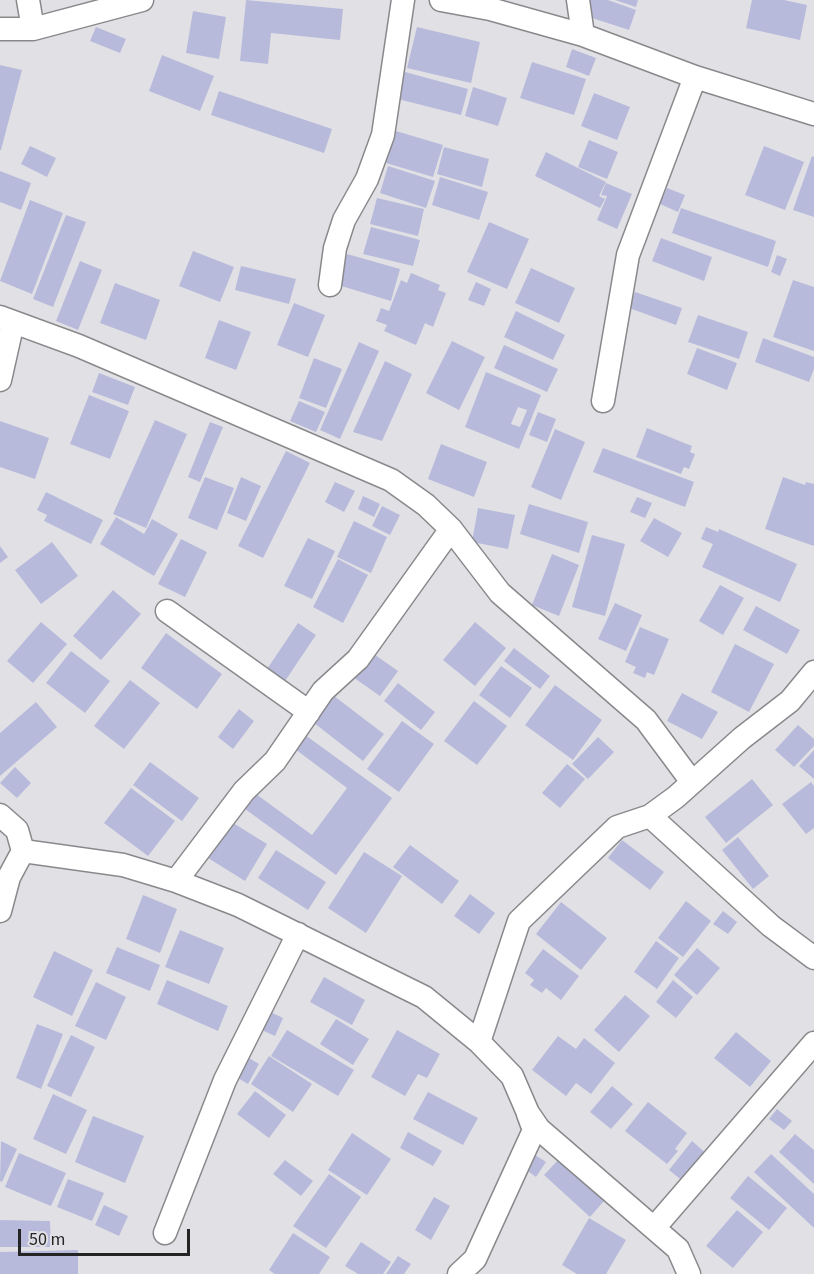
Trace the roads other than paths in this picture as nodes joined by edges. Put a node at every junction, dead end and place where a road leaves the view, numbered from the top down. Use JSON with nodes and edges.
{"nodes":[{"id":1,"x":28,"y":0,"type":"edge"},
{"id":2,"x":142,"y":0,"type":"edge"},
{"id":3,"x":404,"y":0,"type":"edge"},
{"id":4,"x":441,"y":0,"type":"edge"},
{"id":5,"x":578,"y":0,"type":"edge"},
{"id":6,"x":0,"y":29,"type":"edge"},
{"id":7,"x":33,"y":29,"type":"junction"},
{"id":8,"x":583,"y":35,"type":"junction"},
{"id":9,"x":695,"y":77,"type":"junction"},
{"id":10,"x":814,"y":114,"type":"edge"},
{"id":11,"x":330,"y":285,"type":"dead end"},
{"id":12,"x":7,"y":320,"type":"edge"},
{"id":13,"x":0,"y":380,"type":"edge"},
{"id":14,"x":603,"y":401,"type":"dead end"},
{"id":15,"x":451,"y":529,"type":"junction"},
{"id":16,"x":167,"y":611,"type":"dead end"},
{"id":17,"x":814,"y":672,"type":"edge"},
{"id":18,"x":309,"y":712,"type":"junction"},
{"id":19,"x":692,"y":782,"type":"junction"},
{"id":20,"x":0,"y":815,"type":"edge"},
{"id":21,"x":650,"y":816,"type":"junction"},
{"id":22,"x":23,"y":850,"type":"junction"},
{"id":23,"x":176,"y":880,"type":"junction"},
{"id":24,"x":0,"y":911,"type":"edge"},
{"id":25,"x":298,"y":934,"type":"junction"},
{"id":26,"x":814,"y":958,"type":"edge"},
{"id":27,"x":479,"y":1042,"type":"junction"},
{"id":28,"x":814,"y":1043,"type":"edge"},
{"id":29,"x":528,"y":1113,"type":"junction"},
{"id":30,"x":654,"y":1228,"type":"junction"},
{"id":31,"x":165,"y":1233,"type":"dead end"},
{"id":32,"x":459,"y":1274,"type":"edge"},
{"id":33,"x":689,"y":1274,"type":"edge"}],
"edges":[{"from":1,"to":7,"type":"street"},
{"from":2,"to":7,"type":"street"},
{"from":3,"to":11,"type":"street"},
{"from":4,"to":8,"type":"street"},
{"from":5,"to":8,"type":"street"},
{"from":6,"to":7,"type":"street"},
{"from":8,"to":9,"type":"street"},
{"from":9,"to":10,"type":"street"},
{"from":9,"to":14,"type":"street"},
{"from":12,"to":13,"type":"street"},
{"from":12,"to":15,"type":"street"},
{"from":15,"to":18,"type":"street"},
{"from":15,"to":19,"type":"street"},
{"from":16,"to":18,"type":"street"},
{"from":17,"to":19,"type":"street"},
{"from":18,"to":23,"type":"street"},
{"from":19,"to":21,"type":"street"},
{"from":20,"to":22,"type":"street"},
{"from":21,"to":26,"type":"street"},
{"from":21,"to":27,"type":"street"},
{"from":22,"to":23,"type":"street"},
{"from":22,"to":24,"type":"street"},
{"from":23,"to":25,"type":"street"},
{"from":25,"to":27,"type":"street"},
{"from":25,"to":31,"type":"street"},
{"from":27,"to":29,"type":"street"},
{"from":28,"to":30,"type":"street"},
{"from":29,"to":30,"type":"street"},
{"from":29,"to":32,"type":"street"},
{"from":30,"to":33,"type":"street"}]}
